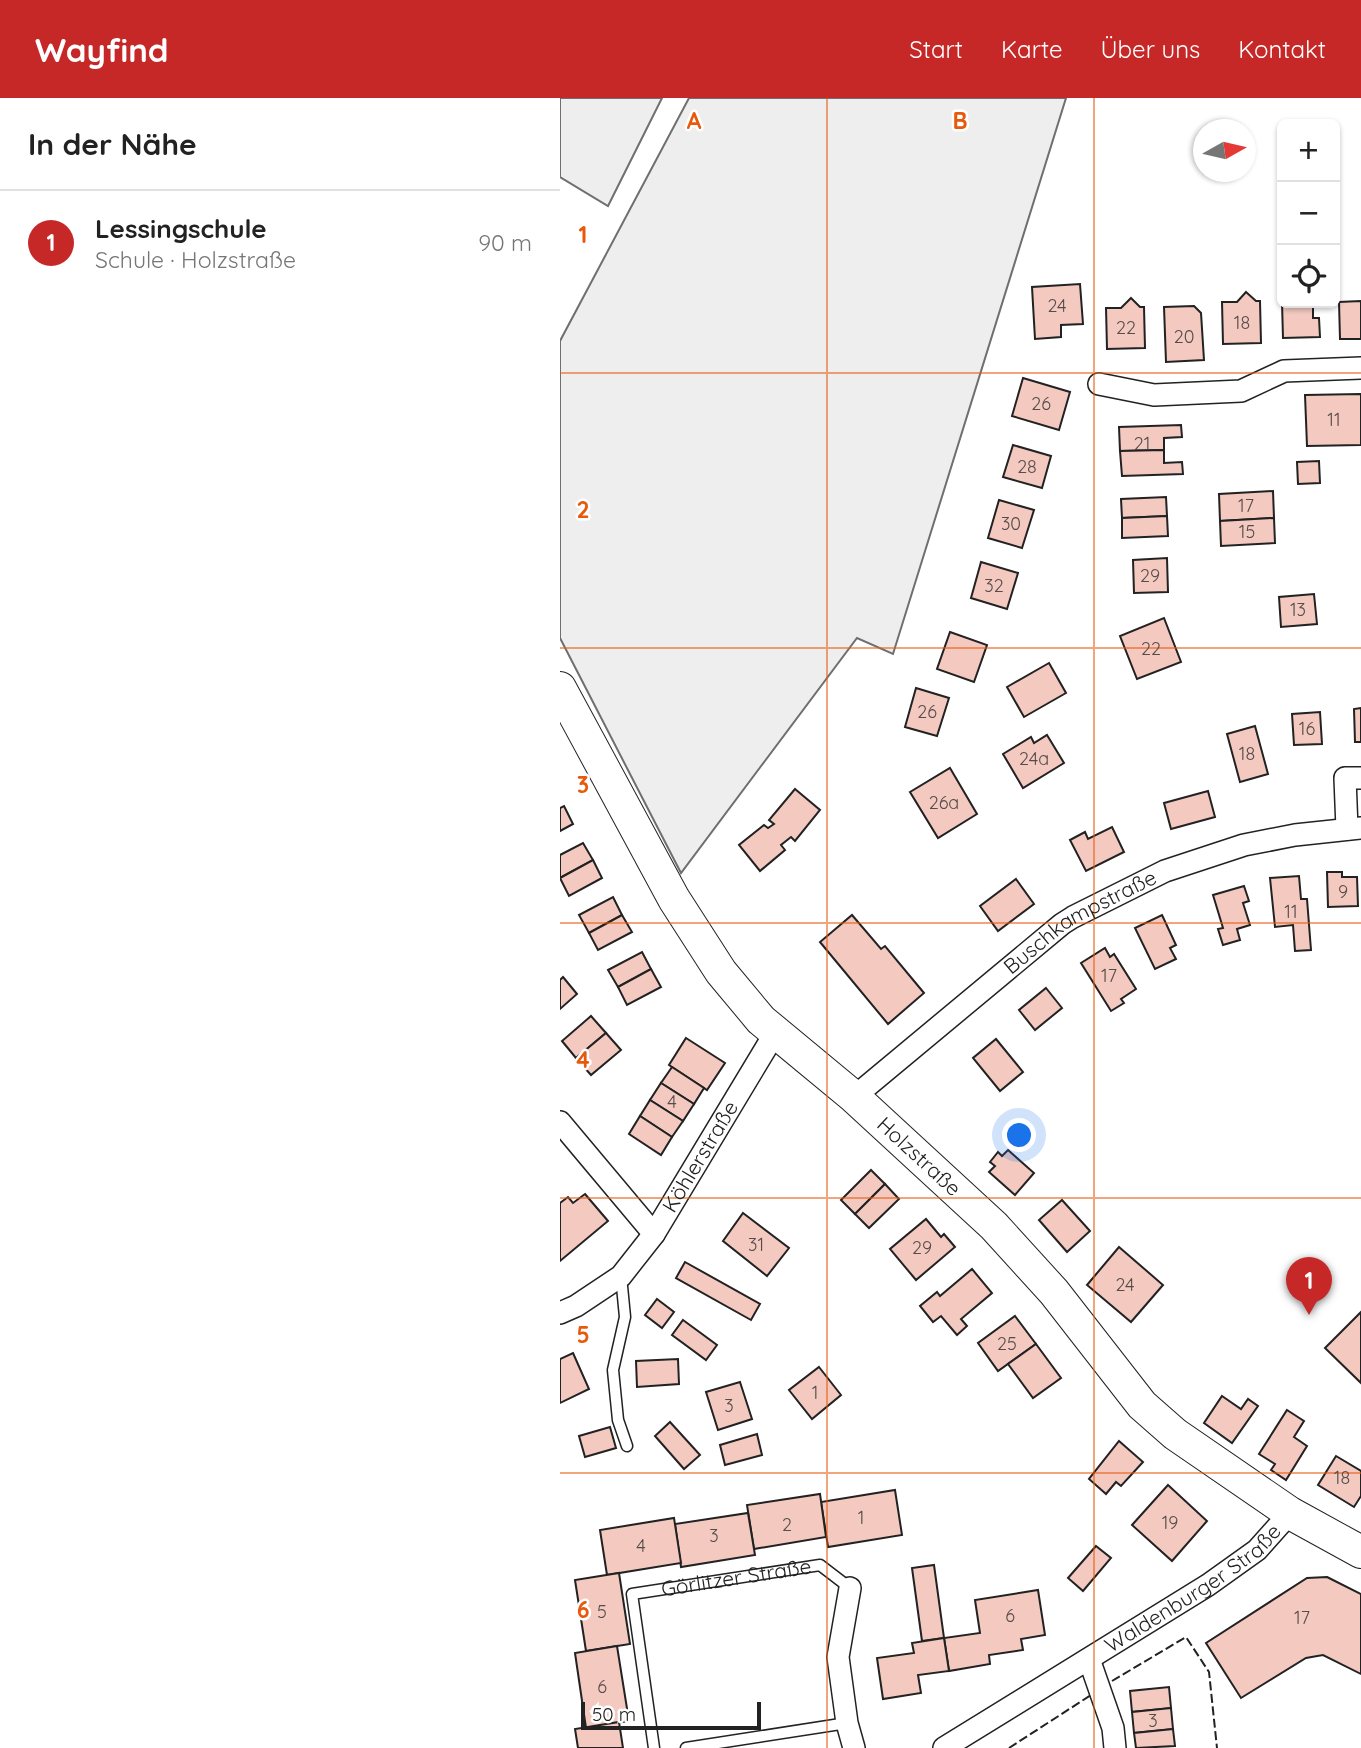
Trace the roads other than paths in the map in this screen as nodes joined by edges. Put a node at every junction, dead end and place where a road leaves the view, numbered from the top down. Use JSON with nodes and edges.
{"nodes":[{"id":1,"x":1361,"y":368,"type":"edge"},
{"id":2,"x":1099,"y":384,"type":"dead end"},
{"id":3,"x":560,"y":688,"type":"edge"},
{"id":4,"x":1361,"y":778,"type":"edge"},
{"id":5,"x":1354,"y":829,"type":"edge"},
{"id":6,"x":775,"y":1033,"type":"junction"},
{"id":7,"x":854,"y":1097,"type":"junction"},
{"id":8,"x":560,"y":1122,"type":"edge"},
{"id":9,"x":654,"y":1234,"type":"junction"},
{"id":10,"x":621,"y":1276,"type":"junction"},
{"id":11,"x":560,"y":1313,"type":"edge"},
{"id":12,"x":627,"y":1446,"type":"dead end"},
{"id":13,"x":1290,"y":1513,"type":"junction"},
{"id":14,"x":1361,"y":1552,"type":"edge"},
{"id":15,"x":850,"y":1588,"type":"joint"},
{"id":16,"x":1089,"y":1658,"type":"junction"},
{"id":17,"x":847,"y":1723,"type":"junction"},
{"id":18,"x":654,"y":1748,"type":"edge"},
{"id":19,"x":686,"y":1748,"type":"edge"},
{"id":20,"x":854,"y":1748,"type":"edge"},
{"id":21,"x":944,"y":1748,"type":"edge"},
{"id":22,"x":1115,"y":1748,"type":"edge"}],
"edges":[{"from":1,"to":2,"type":"street"},
{"from":3,"to":6,"type":"street","name":"Holzstraße"},
{"from":4,"to":5,"type":"street","name":"Buschkampstraße"},
{"from":5,"to":7,"type":"street","name":"Buschkampstraße"},
{"from":6,"to":7,"type":"street","name":"Holzstraße"},
{"from":6,"to":9,"type":"street","name":"Köhlerstraße"},
{"from":7,"to":13,"type":"street","name":"Holzstraße"},
{"from":8,"to":9,"type":"street"},
{"from":9,"to":10,"type":"street","name":"Köhlerstraße"},
{"from":10,"to":11,"type":"street","name":"Köhlerstraße"},
{"from":10,"to":12,"type":"lane"},
{"from":13,"to":14,"type":"street","name":"Holzstraße"},
{"from":13,"to":16,"type":"street","name":"Waldenburger Straße"},
{"from":15,"to":17,"type":"street","name":"Görlitzer Straße"},
{"from":15,"to":18,"type":"lane","name":"Görlitzer Straße"},
{"from":16,"to":21,"type":"street","name":"Waldenburger Straße"},
{"from":16,"to":22,"type":"street","name":"Waldenburger Straße"},
{"from":17,"to":19,"type":"lane"},
{"from":17,"to":20,"type":"street","name":"Görlitzer Straße"}]}
